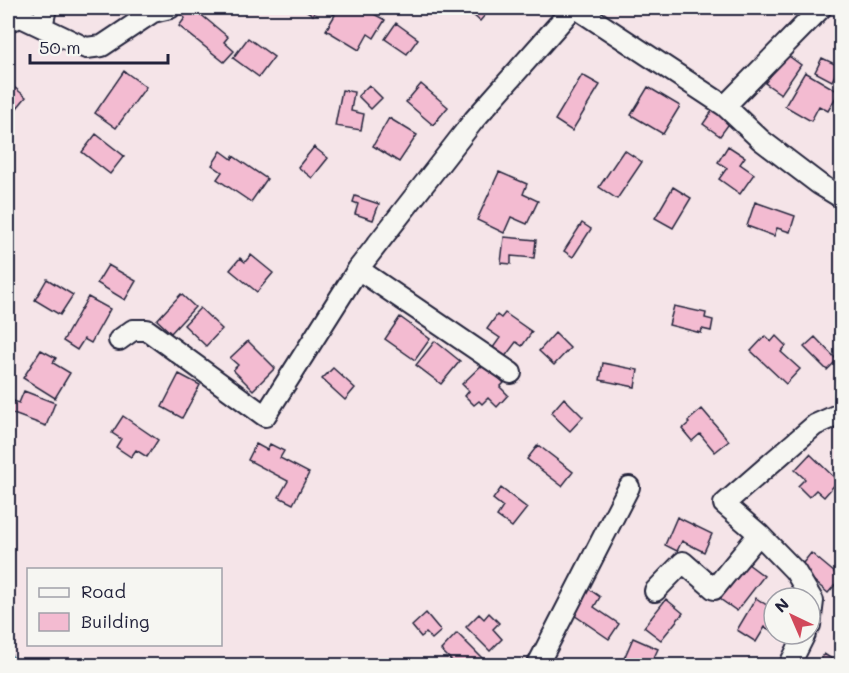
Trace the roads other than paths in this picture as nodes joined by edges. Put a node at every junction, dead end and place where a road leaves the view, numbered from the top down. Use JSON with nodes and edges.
{"nodes":[{"id":1,"x":170,"y":8,"type":"edge"},
{"id":2,"x":574,"y":8,"type":"edge"},
{"id":3,"x":821,"y":8,"type":"edge"},
{"id":4,"x":44,"y":17,"type":"edge"},
{"id":5,"x":8,"y":20,"type":"edge"},
{"id":6,"x":725,"y":106,"type":"junction"},
{"id":7,"x":842,"y":198,"type":"edge"},
{"id":8,"x":358,"y":268,"type":"junction"},
{"id":9,"x":119,"y":340,"type":"dead end"},
{"id":10,"x":512,"y":374,"type":"dead end"},
{"id":11,"x":842,"y":413,"type":"edge"},
{"id":12,"x":629,"y":487,"type":"dead end"},
{"id":13,"x":759,"y":534,"type":"junction"},
{"id":14,"x":804,"y":586,"type":"edge"},
{"id":15,"x":655,"y":591,"type":"dead end"},
{"id":16,"x":799,"y":646,"type":"edge"},
{"id":17,"x":537,"y":666,"type":"edge"},
{"id":18,"x":789,"y":666,"type":"edge"}],
"edges":[{"from":1,"to":4,"type":"street"},
{"from":2,"to":6,"type":"street"},
{"from":2,"to":8,"type":"street"},
{"from":3,"to":6,"type":"street"},
{"from":4,"to":5,"type":"street"},
{"from":6,"to":7,"type":"street"},
{"from":8,"to":9,"type":"street"},
{"from":8,"to":10,"type":"street"},
{"from":11,"to":13,"type":"street"},
{"from":12,"to":17,"type":"street"},
{"from":13,"to":14,"type":"street"},
{"from":13,"to":15,"type":"street"},
{"from":16,"to":18,"type":"street"}]}
